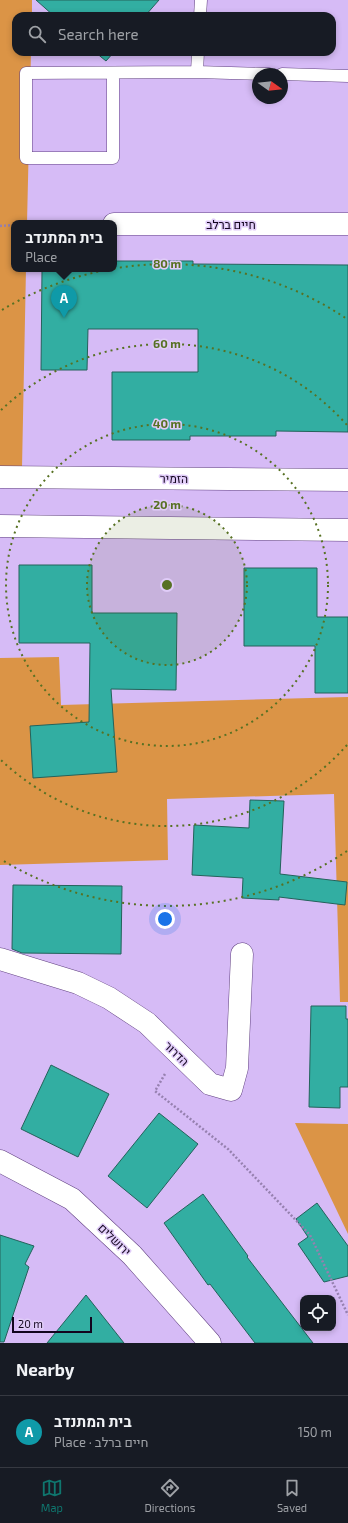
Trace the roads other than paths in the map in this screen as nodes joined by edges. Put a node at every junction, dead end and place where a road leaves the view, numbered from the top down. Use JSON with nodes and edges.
{"nodes":[{"id":1,"x":201,"y":0,"type":"edge"},
{"id":2,"x":200,"y":12,"type":"edge"},
{"id":3,"x":198,"y":56,"type":"edge"},
{"id":4,"x":197,"y":72,"type":"junction"},
{"id":5,"x":113,"y":73,"type":"junction"},
{"id":6,"x":252,"y":74,"type":"edge"},
{"id":7,"x":288,"y":74,"type":"edge"},
{"id":8,"x":348,"y":76,"type":"edge"},
{"id":9,"x":117,"y":224,"type":"edge"},
{"id":10,"x":348,"y":224,"type":"edge"},
{"id":11,"x":0,"y":477,"type":"edge"},
{"id":12,"x":348,"y":480,"type":"edge"},
{"id":13,"x":0,"y":526,"type":"edge"},
{"id":14,"x":348,"y":530,"type":"edge"},
{"id":15,"x":242,"y":954,"type":"dead end"},
{"id":16,"x":0,"y":959,"type":"edge"},
{"id":17,"x":0,"y":1161,"type":"edge"},
{"id":18,"x":210,"y":1343,"type":"edge"}],
"edges":[{"from":1,"to":2,"type":"lane"},
{"from":3,"to":4,"type":"lane"},
{"from":4,"to":5,"type":"lane"},
{"from":4,"to":6,"type":"lane"},
{"from":5,"to":5,"type":"lane"},
{"from":7,"to":8,"type":"lane"},
{"from":9,"to":10,"type":"street","name":"חיים ברלב"},
{"from":11,"to":12,"type":"street","name":"הזמיר"},
{"from":13,"to":14,"type":"street"},
{"from":15,"to":16,"type":"street","name":"הדרור"},
{"from":17,"to":18,"type":"street","name":"ירושלים"}]}
